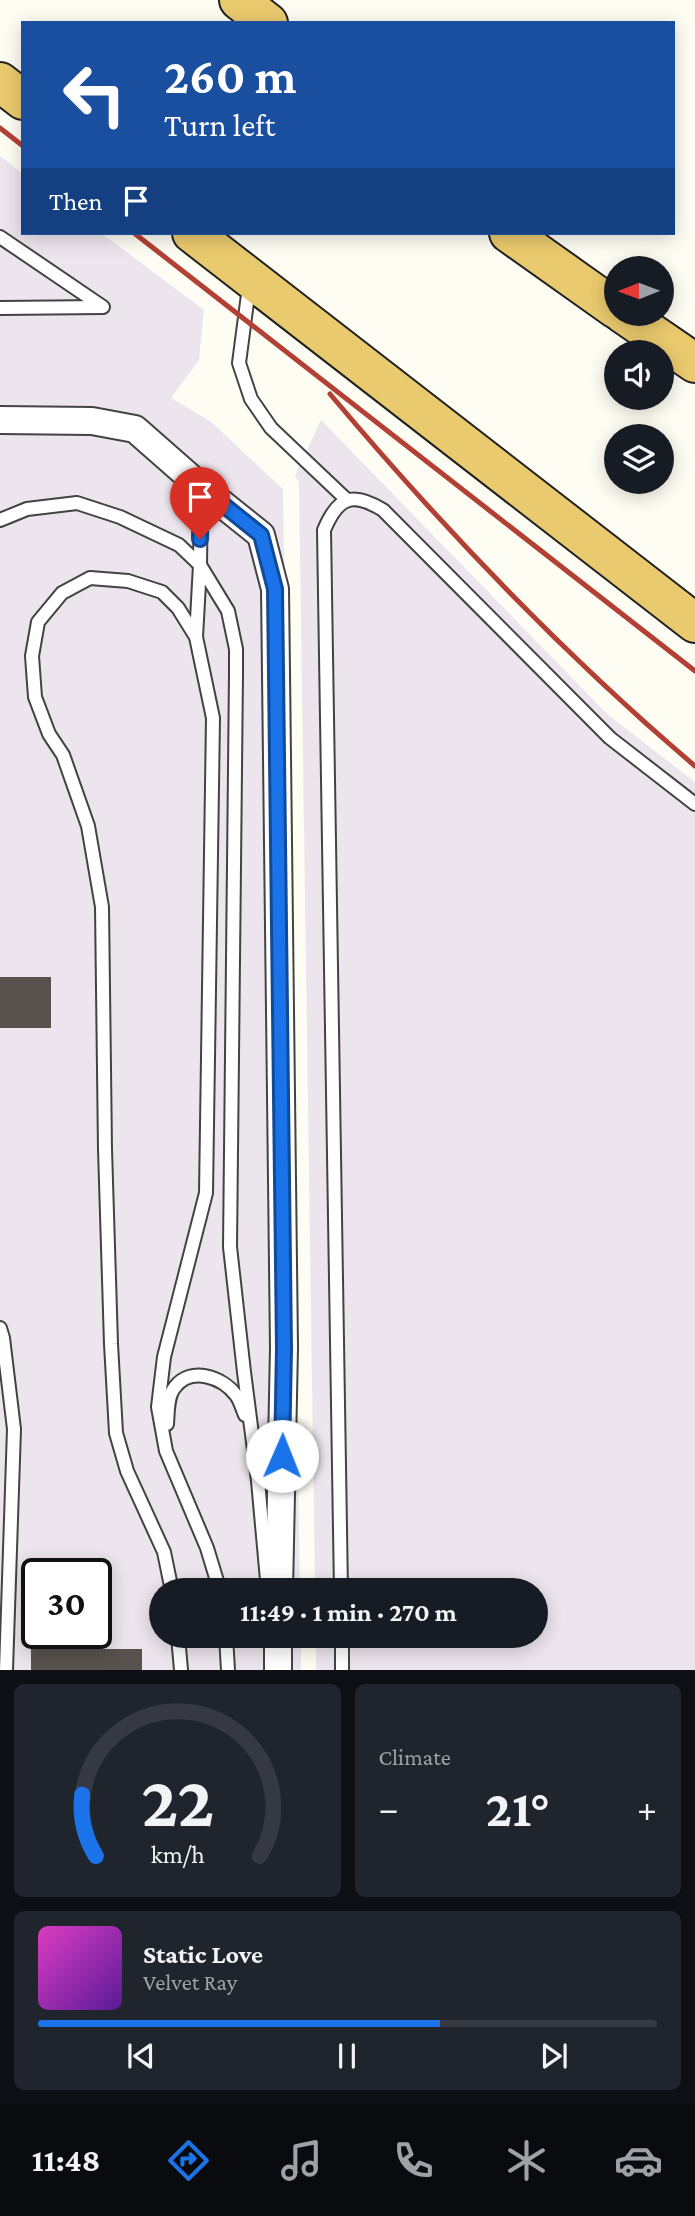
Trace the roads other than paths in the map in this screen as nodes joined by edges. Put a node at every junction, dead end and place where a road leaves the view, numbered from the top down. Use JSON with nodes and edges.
{"nodes":[{"id":1,"x":239,"y":0,"type":"edge"},
{"id":2,"x":265,"y":21,"type":"edge"},
{"id":3,"x":0,"y":82,"type":"edge"},
{"id":4,"x":21,"y":98,"type":"edge"},
{"id":5,"x":195,"y":235,"type":"edge"},
{"id":6,"x":512,"y":235,"type":"edge"},
{"id":7,"x":0,"y":237,"type":"edge"},
{"id":8,"x":250,"y":278,"type":"junction"},
{"id":9,"x":604,"y":300,"type":"edge"},
{"id":10,"x":0,"y":308,"type":"edge"},
{"id":11,"x":641,"y":326,"type":"edge"},
{"id":12,"x":695,"y":363,"type":"edge"},
{"id":13,"x":0,"y":420,"type":"edge"},
{"id":14,"x":201,"y":487,"type":"junction"},
{"id":15,"x":347,"y":500,"type":"junction"},
{"id":16,"x":0,"y":520,"type":"edge"},
{"id":17,"x":200,"y":565,"type":"junction"},
{"id":18,"x":695,"y":623,"type":"edge"},
{"id":19,"x":196,"y":637,"type":"junction"},
{"id":20,"x":695,"y":804,"type":"edge"},
{"id":21,"x":0,"y":1328,"type":"edge"},
{"id":22,"x":251,"y":1432,"type":"junction"},
{"id":23,"x":166,"y":1451,"type":"junction"},
{"id":24,"x":6,"y":1499,"type":"edge"},
{"id":25,"x":169,"y":1578,"type":"edge"},
{"id":26,"x":216,"y":1578,"type":"edge"},
{"id":27,"x":267,"y":1578,"type":"edge"},
{"id":28,"x":279,"y":1578,"type":"edge"},
{"id":29,"x":341,"y":1578,"type":"edge"},
{"id":30,"x":179,"y":1648,"type":"edge"},
{"id":31,"x":227,"y":1648,"type":"edge"},
{"id":32,"x":273,"y":1648,"type":"edge"},
{"id":33,"x":277,"y":1648,"type":"edge"},
{"id":34,"x":342,"y":1648,"type":"edge"},
{"id":35,"x":6,"y":1670,"type":"edge"},
{"id":36,"x":181,"y":1670,"type":"edge"},
{"id":37,"x":228,"y":1670,"type":"edge"},
{"id":38,"x":276,"y":1670,"type":"edge"},
{"id":39,"x":342,"y":1670,"type":"edge"}],
"edges":[{"from":1,"to":2,"type":"highway"},
{"from":3,"to":4,"type":"highway"},
{"from":5,"to":8,"type":"highway"},
{"from":6,"to":9,"type":"highway"},
{"from":7,"to":10,"type":"lane"},
{"from":8,"to":15,"type":"lane"},
{"from":8,"to":18,"type":"highway"},
{"from":11,"to":12,"type":"highway"},
{"from":13,"to":14,"type":"street"},
{"from":14,"to":17,"type":"lane"},
{"from":14,"to":28,"type":"street"},
{"from":15,"to":20,"type":"lane"},
{"from":15,"to":29,"type":"lane"},
{"from":16,"to":17,"type":"lane"},
{"from":17,"to":19,"type":"lane"},
{"from":17,"to":22,"type":"lane"},
{"from":19,"to":23,"type":"lane"},
{"from":19,"to":25,"type":"lane"},
{"from":21,"to":24,"type":"lane"},
{"from":22,"to":23,"type":"lane"},
{"from":22,"to":27,"type":"lane"},
{"from":23,"to":26,"type":"lane"},
{"from":24,"to":35,"type":"lane"},
{"from":30,"to":36,"type":"lane"},
{"from":31,"to":37,"type":"lane"},
{"from":32,"to":38,"type":"lane"},
{"from":33,"to":38,"type":"street"},
{"from":34,"to":39,"type":"lane"}]}
